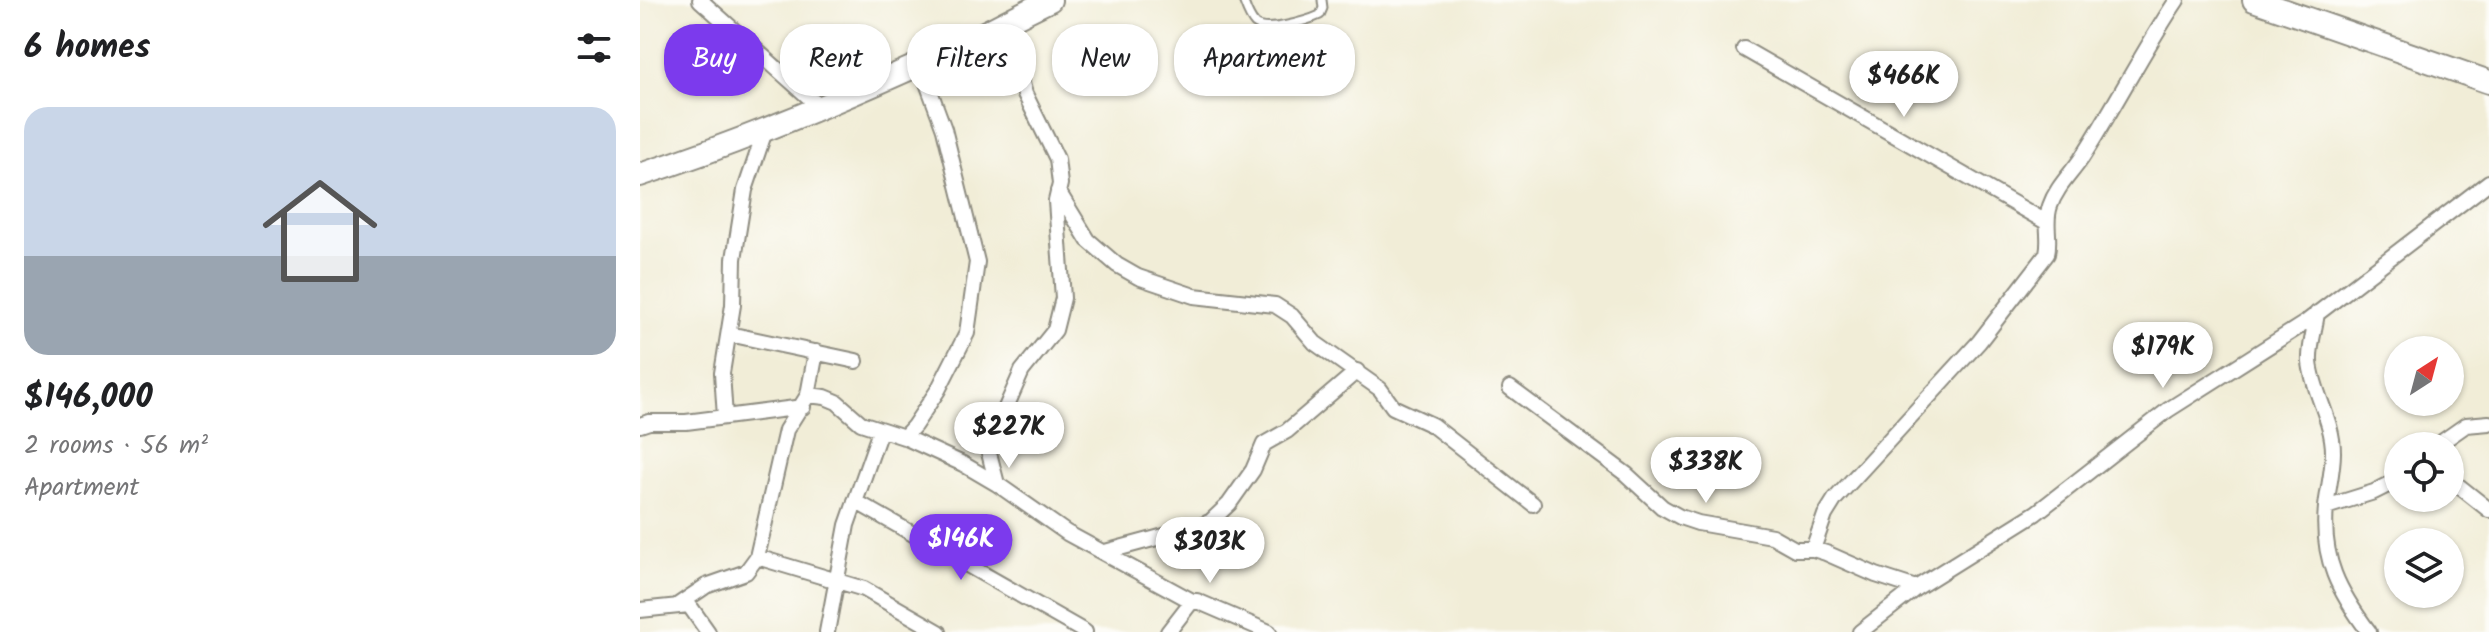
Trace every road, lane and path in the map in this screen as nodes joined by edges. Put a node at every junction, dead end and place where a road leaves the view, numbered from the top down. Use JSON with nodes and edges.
{"nodes":[{"id":1,"x":700,"y":0,"type":"edge"},
{"id":2,"x":1050,"y":0,"type":"edge"},
{"id":3,"x":1243,"y":0,"type":"edge"},
{"id":4,"x":1322,"y":0,"type":"edge"},
{"id":5,"x":2177,"y":0,"type":"edge"},
{"id":6,"x":2254,"y":0,"type":"edge"},
{"id":7,"x":1004,"y":21,"type":"junction"},
{"id":8,"x":998,"y":24,"type":"edge"},
{"id":9,"x":1744,"y":49,"type":"dead end"},
{"id":10,"x":907,"y":70,"type":"edge"},
{"id":11,"x":2489,"y":82,"type":"edge"},
{"id":12,"x":932,"y":96,"type":"edge"},
{"id":13,"x":821,"y":108,"type":"junction"},
{"id":14,"x":765,"y":131,"type":"junction"},
{"id":15,"x":640,"y":175,"type":"edge"},
{"id":16,"x":2489,"y":182,"type":"edge"},
{"id":17,"x":1058,"y":191,"type":"junction"},
{"id":18,"x":2046,"y":222,"type":"junction"},
{"id":19,"x":2317,"y":313,"type":"junction"},
{"id":20,"x":729,"y":334,"type":"junction"},
{"id":21,"x":816,"y":352,"type":"junction"},
{"id":22,"x":856,"y":361,"type":"dead end"},
{"id":23,"x":1357,"y":371,"type":"junction"},
{"id":24,"x":1510,"y":388,"type":"dead end"},
{"id":25,"x":806,"y":401,"type":"junction"},
{"id":26,"x":725,"y":417,"type":"junction"},
{"id":27,"x":2489,"y":423,"type":"edge"},
{"id":28,"x":640,"y":425,"type":"edge"},
{"id":29,"x":880,"y":431,"type":"junction"},
{"id":30,"x":2456,"y":432,"type":"edge"},
{"id":31,"x":904,"y":437,"type":"junction"},
{"id":32,"x":997,"y":484,"type":"junction"},
{"id":33,"x":2384,"y":487,"type":"edge"},
{"id":34,"x":2464,"y":490,"type":"edge"},
{"id":35,"x":855,"y":501,"type":"junction"},
{"id":36,"x":1533,"y":504,"type":"dead end"},
{"id":37,"x":2326,"y":507,"type":"junction"},
{"id":38,"x":2489,"y":510,"type":"edge"},
{"id":39,"x":1813,"y":549,"type":"junction"},
{"id":40,"x":1105,"y":552,"type":"junction"},
{"id":41,"x":757,"y":557,"type":"junction"},
{"id":42,"x":835,"y":579,"type":"junction"},
{"id":43,"x":1916,"y":588,"type":"junction"},
{"id":44,"x":1192,"y":601,"type":"junction"},
{"id":45,"x":678,"y":605,"type":"junction"},
{"id":46,"x":640,"y":610,"type":"edge"},
{"id":47,"x":708,"y":632,"type":"edge"},
{"id":48,"x":827,"y":632,"type":"edge"},
{"id":49,"x":939,"y":632,"type":"edge"},
{"id":50,"x":1085,"y":632,"type":"edge"},
{"id":51,"x":1168,"y":632,"type":"edge"},
{"id":52,"x":1269,"y":632,"type":"edge"},
{"id":53,"x":1860,"y":632,"type":"edge"},
{"id":54,"x":2369,"y":632,"type":"edge"}],
"edges":[{"from":1,"to":13,"type":"street"},
{"from":2,"to":7,"type":"main road"},
{"from":3,"to":4,"type":"lane"},
{"from":5,"to":18,"type":"street"},
{"from":6,"to":11,"type":"main road"},
{"from":7,"to":8,"type":"main road"},
{"from":7,"to":17,"type":"street"},
{"from":9,"to":18,"type":"street"},
{"from":10,"to":13,"type":"main road"},
{"from":12,"to":31,"type":"street"},
{"from":13,"to":14,"type":"main road"},
{"from":14,"to":15,"type":"main road"},
{"from":14,"to":20,"type":"street"},
{"from":16,"to":19,"type":"street"},
{"from":17,"to":23,"type":"street"},
{"from":17,"to":32,"type":"street"},
{"from":18,"to":39,"type":"street"},
{"from":19,"to":37,"type":"street"},
{"from":19,"to":43,"type":"street"},
{"from":20,"to":21,"type":"street"},
{"from":20,"to":26,"type":"street"},
{"from":21,"to":22,"type":"street"},
{"from":21,"to":25,"type":"street"},
{"from":23,"to":36,"type":"street"},
{"from":23,"to":40,"type":"street"},
{"from":24,"to":39,"type":"street"},
{"from":25,"to":26,"type":"street"},
{"from":25,"to":29,"type":"street"},
{"from":25,"to":41,"type":"street"},
{"from":26,"to":28,"type":"street"},
{"from":27,"to":30,"type":"street"},
{"from":29,"to":31,"type":"street"},
{"from":29,"to":35,"type":"street"},
{"from":31,"to":32,"type":"street"},
{"from":32,"to":40,"type":"street"},
{"from":33,"to":37,"type":"street"},
{"from":34,"to":38,"type":"street"},
{"from":35,"to":42,"type":"street"},
{"from":35,"to":50,"type":"street"},
{"from":37,"to":54,"type":"street"},
{"from":39,"to":43,"type":"street"},
{"from":40,"to":44,"type":"street"},
{"from":41,"to":42,"type":"street"},
{"from":41,"to":45,"type":"street"},
{"from":42,"to":48,"type":"street"},
{"from":42,"to":49,"type":"street"},
{"from":43,"to":53,"type":"street"},
{"from":44,"to":51,"type":"street"},
{"from":44,"to":52,"type":"street"},
{"from":45,"to":46,"type":"street"},
{"from":45,"to":47,"type":"street"}]}
